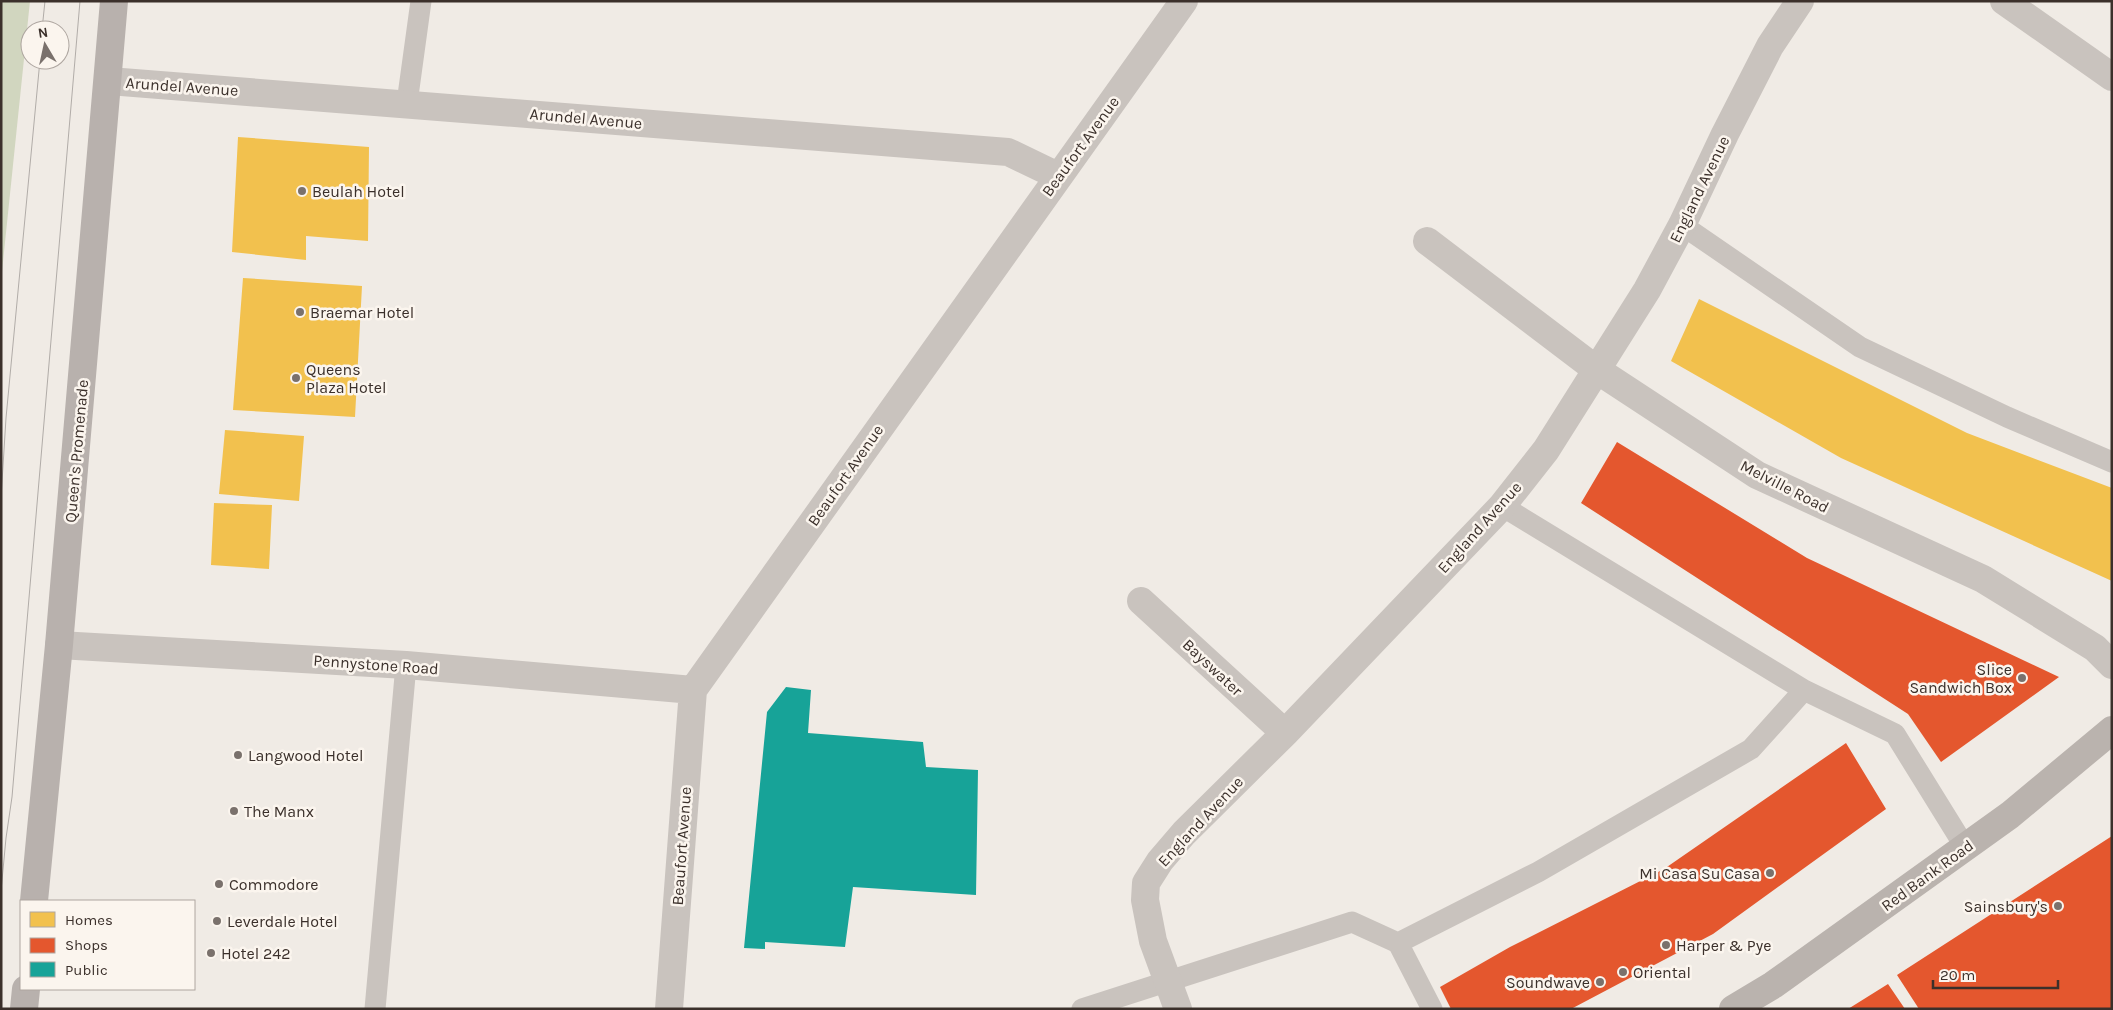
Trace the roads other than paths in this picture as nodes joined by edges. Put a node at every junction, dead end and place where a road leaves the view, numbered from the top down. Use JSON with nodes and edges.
{"nodes":[{"id":1,"x":114,"y":1,"type":"edge"},
{"id":2,"x":421,"y":1,"type":"edge"},
{"id":3,"x":1184,"y":1,"type":"edge"},
{"id":4,"x":1800,"y":1,"type":"edge"},
{"id":5,"x":2004,"y":1,"type":"edge"},
{"id":6,"x":2112,"y":77,"type":"edge"},
{"id":7,"x":109,"y":80,"type":"junction"},
{"id":8,"x":407,"y":103,"type":"junction"},
{"id":9,"x":1058,"y":176,"type":"junction"},
{"id":10,"x":1682,"y":225,"type":"junction"},
{"id":11,"x":1427,"y":241,"type":"dead end"},
{"id":12,"x":1597,"y":370,"type":"junction"},
{"id":13,"x":2112,"y":462,"type":"edge"},
{"id":14,"x":1502,"y":506,"type":"junction"},
{"id":15,"x":1141,"y":601,"type":"dead end"},
{"id":16,"x":59,"y":646,"type":"junction"},
{"id":17,"x":406,"y":665,"type":"junction"},
{"id":18,"x":2112,"y":665,"type":"edge"},
{"id":19,"x":693,"y":690,"type":"junction"},
{"id":20,"x":1804,"y":690,"type":"junction"},
{"id":21,"x":2112,"y":730,"type":"edge"},
{"id":22,"x":1285,"y":733,"type":"junction"},
{"id":23,"x":1965,"y":847,"type":"junction"},
{"id":24,"x":34,"y":900,"type":"edge"},
{"id":25,"x":1398,"y":943,"type":"junction"},
{"id":26,"x":1168,"y":981,"type":"junction"},
{"id":27,"x":26,"y":990,"type":"edge"},
{"id":28,"x":24,"y":1009,"type":"edge"},
{"id":29,"x":375,"y":1009,"type":"edge"},
{"id":30,"x":669,"y":1009,"type":"edge"},
{"id":31,"x":1082,"y":1009,"type":"edge"},
{"id":32,"x":1178,"y":1009,"type":"edge"},
{"id":33,"x":1432,"y":1009,"type":"edge"},
{"id":34,"x":1733,"y":1009,"type":"edge"}],
"edges":[{"from":1,"to":7,"type":"main road","name":"Queen's Promenade"},
{"from":2,"to":8,"type":"lane"},
{"from":3,"to":9,"type":"street","name":"Beaufort Avenue"},
{"from":4,"to":10,"type":"street","name":"England Avenue"},
{"from":5,"to":6,"type":"street"},
{"from":7,"to":8,"type":"street","name":"Arundel Avenue"},
{"from":7,"to":16,"type":"main road","name":"Queen's Promenade"},
{"from":8,"to":9,"type":"street","name":"Arundel Avenue"},
{"from":9,"to":19,"type":"street","name":"Beaufort Avenue"},
{"from":10,"to":12,"type":"street","name":"England Avenue"},
{"from":10,"to":13,"type":"lane"},
{"from":11,"to":12,"type":"street","name":"Melville Road"},
{"from":12,"to":14,"type":"street","name":"England Avenue"},
{"from":12,"to":18,"type":"street","name":"Melville Road"},
{"from":14,"to":20,"type":"lane"},
{"from":14,"to":22,"type":"street","name":"England Avenue"},
{"from":15,"to":22,"type":"street","name":"Bayswater"},
{"from":16,"to":17,"type":"street","name":"Pennystone Road"},
{"from":16,"to":24,"type":"main road","name":"Queen's Promenade"},
{"from":17,"to":19,"type":"street","name":"Pennystone Road"},
{"from":17,"to":29,"type":"lane"},
{"from":19,"to":30,"type":"street","name":"Beaufort Avenue"},
{"from":20,"to":23,"type":"lane"},
{"from":20,"to":25,"type":"lane"},
{"from":21,"to":23,"type":"street","name":"Red Bank Road"},
{"from":22,"to":26,"type":"street","name":"England Avenue"},
{"from":23,"to":34,"type":"street","name":"Red Bank Road"},
{"from":25,"to":26,"type":"lane"},
{"from":25,"to":33,"type":"lane"},
{"from":26,"to":31,"type":"lane"},
{"from":26,"to":32,"type":"street","name":"England Avenue"},
{"from":27,"to":28,"type":"main road"}]}
